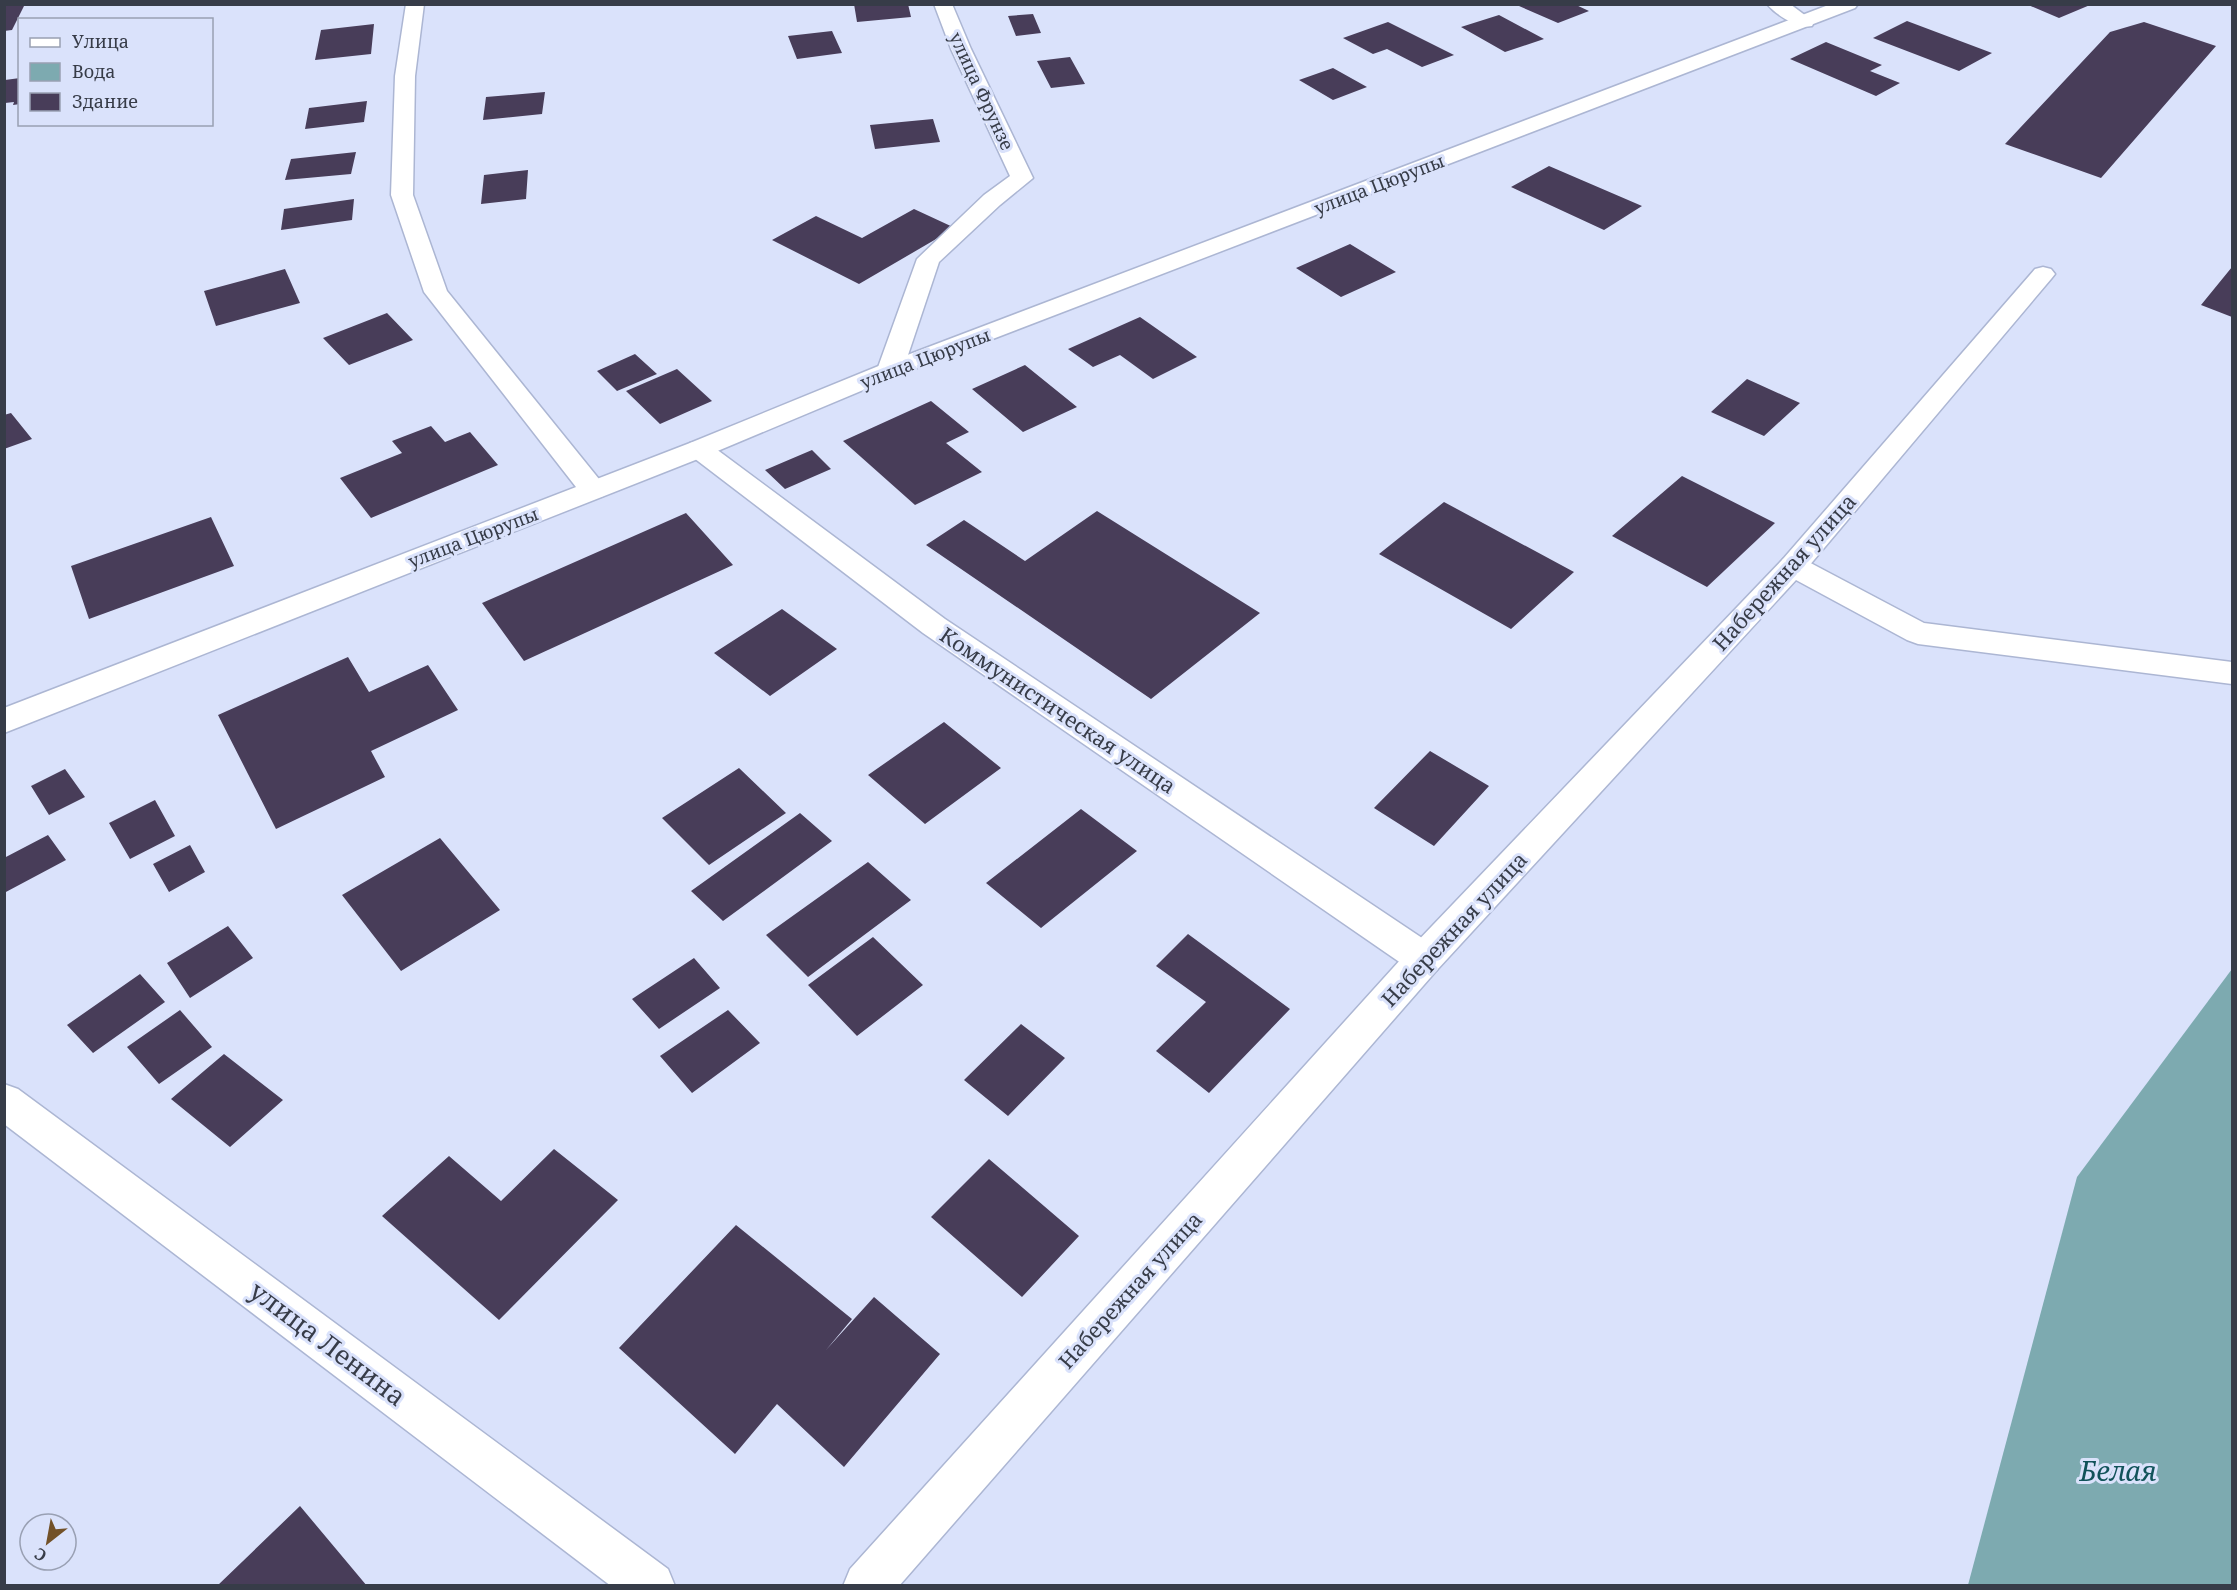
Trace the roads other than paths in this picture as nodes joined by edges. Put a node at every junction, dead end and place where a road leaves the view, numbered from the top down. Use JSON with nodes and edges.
{"nodes":[{"id":1,"x":415,"y":4,"type":"edge"},
{"id":2,"x":944,"y":4,"type":"edge"},
{"id":3,"x":1776,"y":4,"type":"edge"},
{"id":4,"x":1849,"y":4,"type":"edge"},
{"id":5,"x":1805,"y":22,"type":"junction"},
{"id":6,"x":2043,"y":274,"type":"dead end"},
{"id":7,"x":890,"y":370,"type":"junction"},
{"id":8,"x":699,"y":449,"type":"junction"},
{"id":9,"x":594,"y":490,"type":"junction"},
{"id":10,"x":1793,"y":566,"type":"junction"},
{"id":11,"x":2232,"y":673,"type":"edge"},
{"id":12,"x":4,"y":722,"type":"edge"},
{"id":13,"x":1424,"y":959,"type":"junction"},
{"id":14,"x":4,"y":1101,"type":"edge"},
{"id":15,"x":651,"y":1586,"type":"edge"},
{"id":16,"x":867,"y":1586,"type":"edge"}],
"edges":[{"from":1,"to":9,"type":"main road"},
{"from":2,"to":7,"type":"main road","name":"улица Фрунзе"},
{"from":3,"to":5,"type":"main road"},
{"from":4,"to":5,"type":"main road","name":"улица Цюрупы"},
{"from":5,"to":7,"type":"main road","name":"улица Цюрупы"},
{"from":6,"to":10,"type":"main road","name":"Набережная улица"},
{"from":7,"to":8,"type":"main road","name":"улица Цюрупы"},
{"from":8,"to":9,"type":"main road","name":"улица Цюрупы"},
{"from":8,"to":13,"type":"main road","name":"Коммунистическая улица"},
{"from":9,"to":12,"type":"main road","name":"улица Цюрупы"},
{"from":10,"to":11,"type":"main road"},
{"from":10,"to":13,"type":"main road","name":"Набережная улица"},
{"from":13,"to":16,"type":"main road","name":"Набережная улица"},
{"from":14,"to":15,"type":"main road","name":"улица Ленина"}]}
